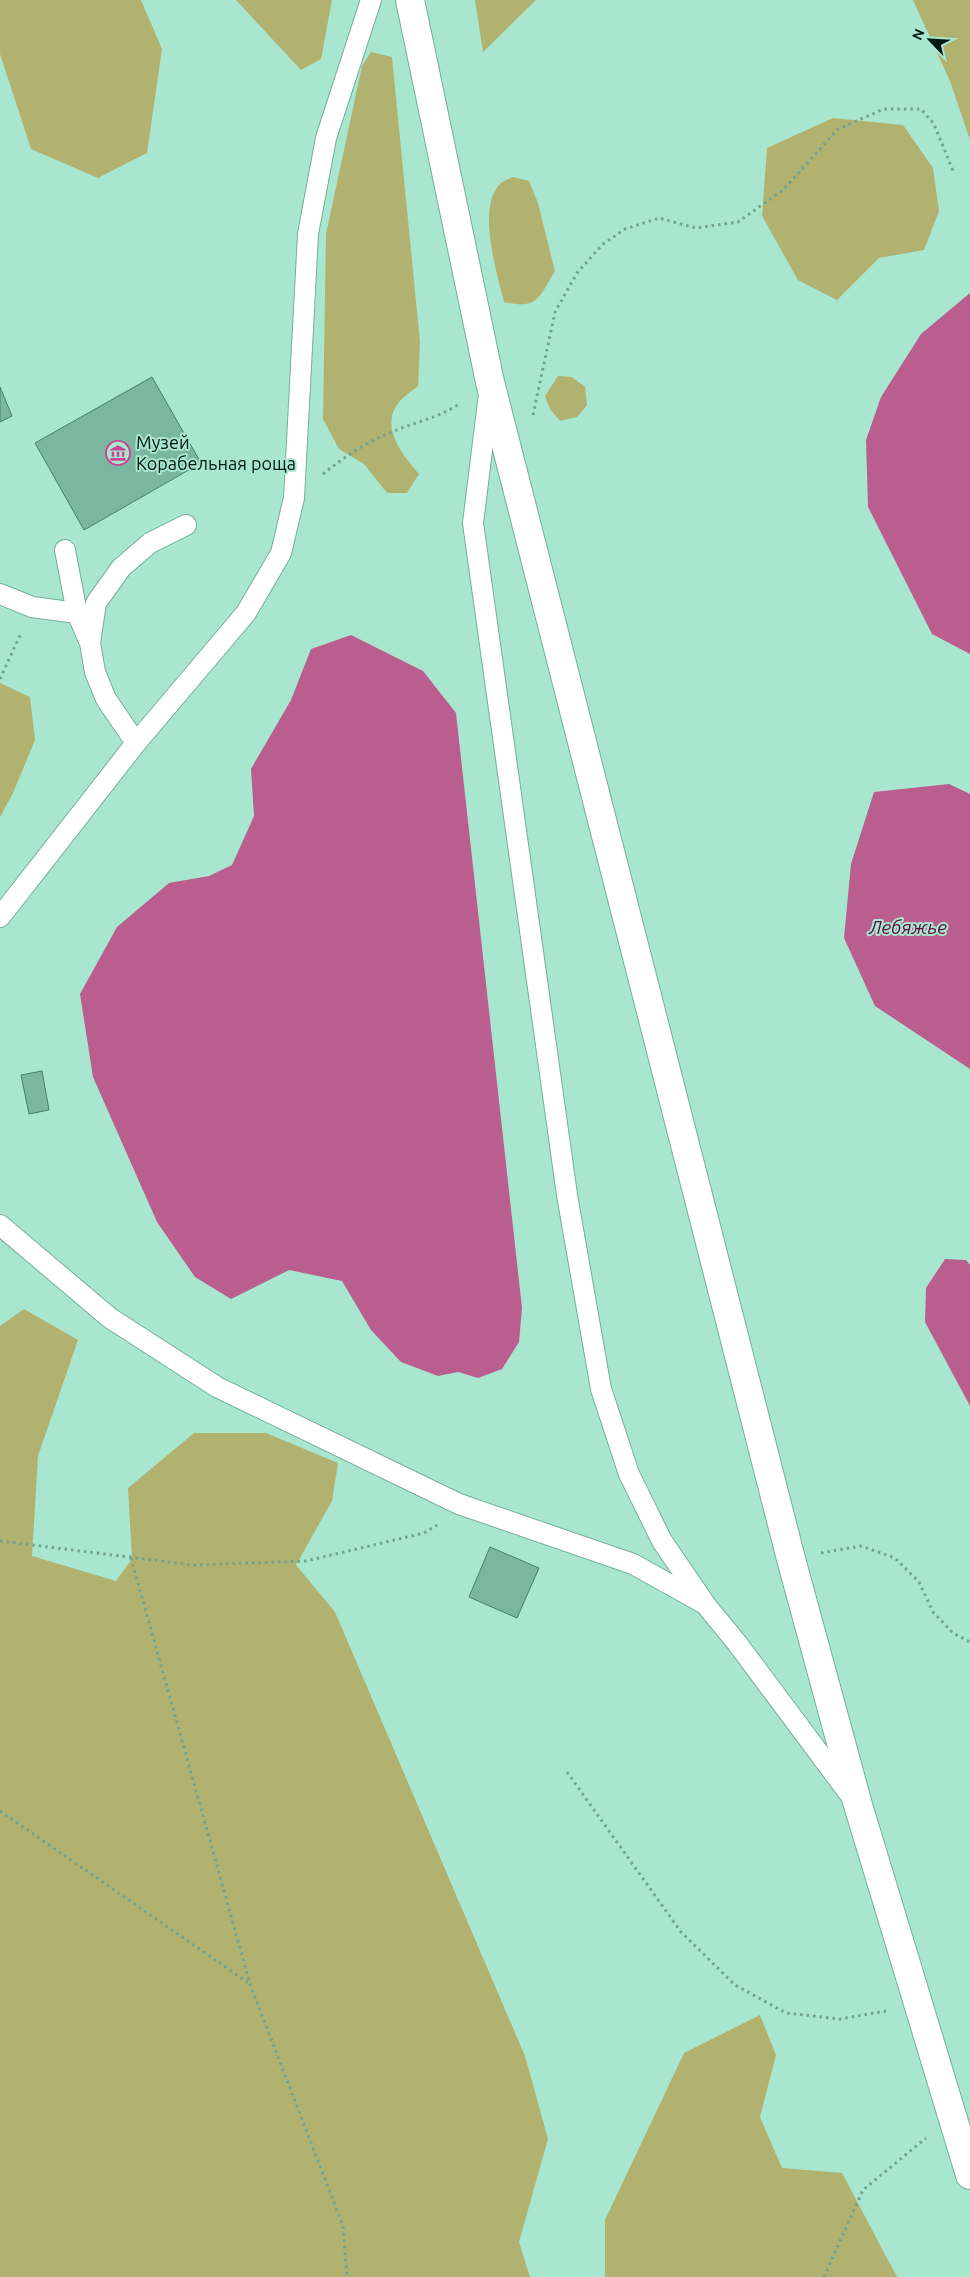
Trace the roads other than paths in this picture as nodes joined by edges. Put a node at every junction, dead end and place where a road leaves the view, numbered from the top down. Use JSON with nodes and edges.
{"nodes":[{"id":1,"x":371,"y":0,"type":"edge"},
{"id":2,"x":410,"y":0,"type":"edge"},
{"id":3,"x":490,"y":382,"type":"junction"},
{"id":4,"x":186,"y":525,"type":"dead end"},
{"id":5,"x":65,"y":550,"type":"dead end"},
{"id":6,"x":0,"y":594,"type":"edge"},
{"id":7,"x":77,"y":613,"type":"junction"},
{"id":8,"x":90,"y":643,"type":"junction"},
{"id":9,"x":136,"y":743,"type":"junction"},
{"id":10,"x":0,"y":917,"type":"edge"},
{"id":11,"x":0,"y":1225,"type":"edge"},
{"id":12,"x":705,"y":1604,"type":"junction"},
{"id":13,"x":858,"y":1805,"type":"junction"},
{"id":14,"x":970,"y":2174,"type":"edge"}],
"edges":[{"from":1,"to":9,"type":"lane"},
{"from":2,"to":3,"type":"street"},
{"from":3,"to":12,"type":"lane"},
{"from":3,"to":13,"type":"street"},
{"from":4,"to":8,"type":"lane"},
{"from":5,"to":7,"type":"lane"},
{"from":6,"to":7,"type":"lane"},
{"from":7,"to":8,"type":"lane"},
{"from":8,"to":9,"type":"lane"},
{"from":9,"to":10,"type":"lane"},
{"from":11,"to":12,"type":"lane"},
{"from":12,"to":13,"type":"lane"},
{"from":13,"to":14,"type":"street"}]}
